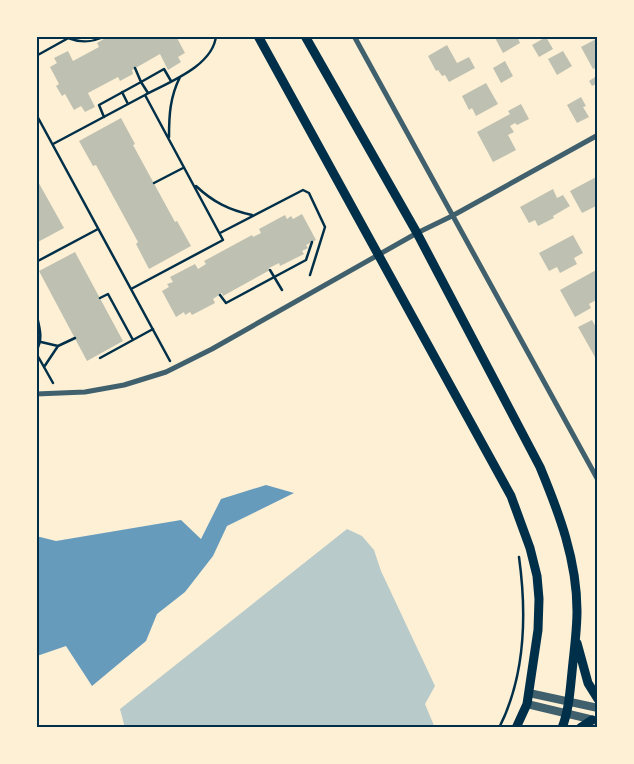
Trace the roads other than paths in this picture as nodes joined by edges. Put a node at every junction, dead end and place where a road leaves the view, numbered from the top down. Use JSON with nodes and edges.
{"nodes":[{"id":1,"x":258,"y":36,"type":"edge"},
{"id":2,"x":305,"y":36,"type":"edge"},
{"id":3,"x":354,"y":36,"type":"edge"},
{"id":4,"x":598,"y":135,"type":"edge"},
{"id":5,"x":452,"y":216,"type":"junction"},
{"id":6,"x":418,"y":233,"type":"junction"},
{"id":7,"x":379,"y":255,"type":"junction"},
{"id":8,"x":36,"y":394,"type":"edge"},
{"id":9,"x":598,"y":480,"type":"edge"},
{"id":10,"x":576,"y":640,"type":"junction"},
{"id":11,"x":529,"y":693,"type":"junction"},
{"id":12,"x":598,"y":698,"type":"edge"},
{"id":13,"x":569,"y":701,"type":"junction"},
{"id":14,"x":527,"y":704,"type":"junction"},
{"id":15,"x":598,"y":708,"type":"edge"},
{"id":16,"x":568,"y":714,"type":"junction"},
{"id":17,"x":595,"y":720,"type":"edge"},
{"id":18,"x":516,"y":728,"type":"edge"},
{"id":19,"x":562,"y":728,"type":"edge"},
{"id":20,"x":580,"y":728,"type":"edge"}],
"edges":[{"from":1,"to":7,"type":"main road"},
{"from":2,"to":6,"type":"main road"},
{"from":3,"to":5,"type":"street"},
{"from":4,"to":5,"type":"street"},
{"from":5,"to":6,"type":"street"},
{"from":5,"to":9,"type":"street"},
{"from":6,"to":7,"type":"street"},
{"from":6,"to":10,"type":"main road"},
{"from":7,"to":8,"type":"street"},
{"from":7,"to":11,"type":"main road"},
{"from":10,"to":12,"type":"main road"},
{"from":10,"to":13,"type":"main road"},
{"from":11,"to":13,"type":"street"},
{"from":11,"to":14,"type":"main road"},
{"from":13,"to":15,"type":"street"},
{"from":13,"to":16,"type":"main road"},
{"from":14,"to":16,"type":"street"},
{"from":14,"to":18,"type":"main road"},
{"from":16,"to":17,"type":"street"},
{"from":16,"to":19,"type":"main road"},
{"from":17,"to":20,"type":"main road"}]}
